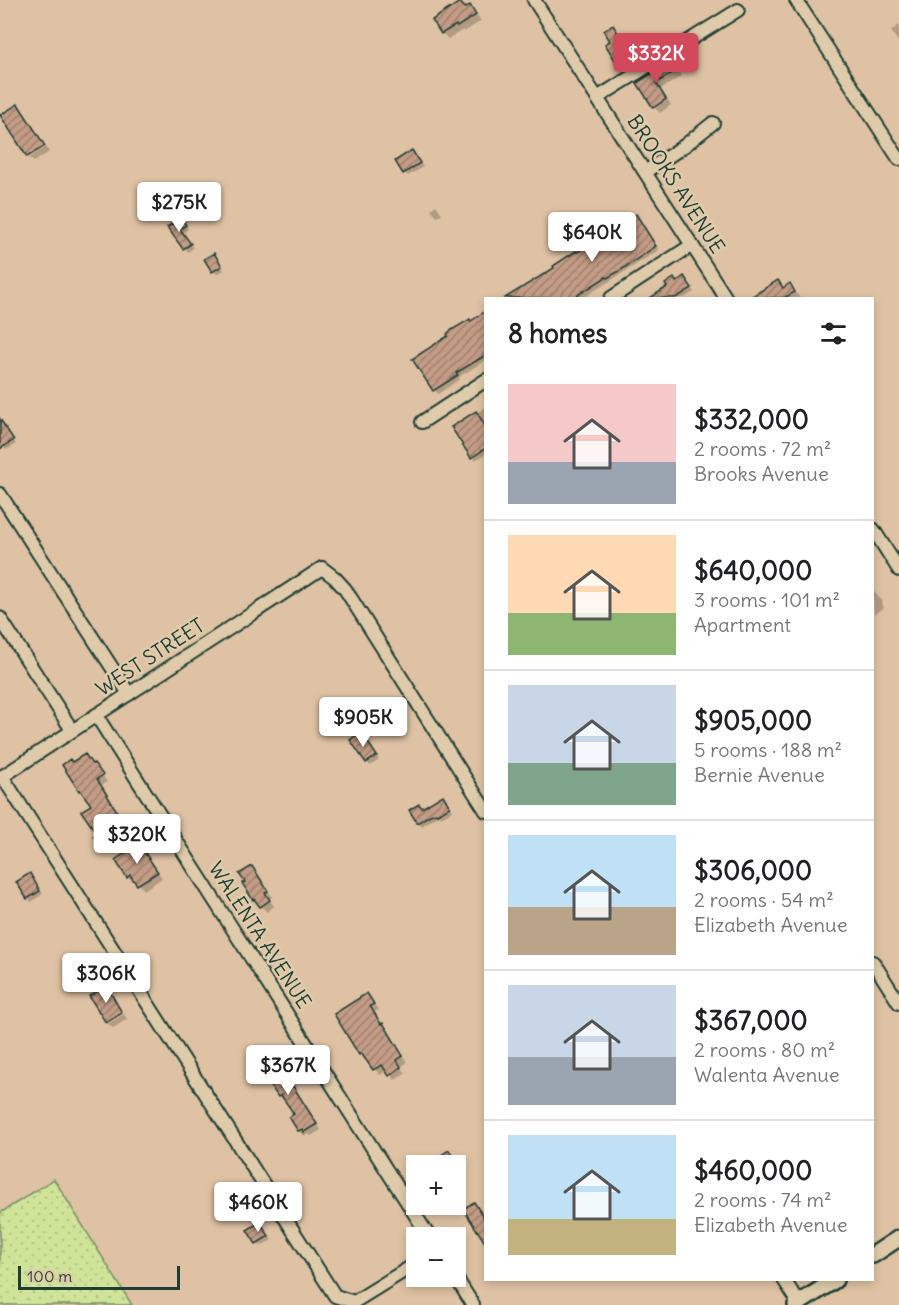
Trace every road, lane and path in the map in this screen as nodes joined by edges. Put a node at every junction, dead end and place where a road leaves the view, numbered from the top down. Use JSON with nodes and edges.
{"nodes":[{"id":1,"x":534,"y":0,"type":"edge"},
{"id":2,"x":796,"y":0,"type":"edge"},
{"id":3,"x":738,"y":10,"type":"dead end"},
{"id":4,"x":597,"y":98,"type":"junction"},
{"id":5,"x":713,"y":123,"type":"dead end"},
{"id":6,"x":899,"y":159,"type":"edge"},
{"id":7,"x":645,"y":172,"type":"junction"},
{"id":8,"x":692,"y":245,"type":"junction"},
{"id":9,"x":613,"y":297,"type":"edge"},
{"id":10,"x":725,"y":297,"type":"edge"},
{"id":11,"x":484,"y":382,"type":"edge"},
{"id":12,"x":422,"y":422,"type":"dead end"},
{"id":13,"x":0,"y":494,"type":"edge"},
{"id":14,"x":874,"y":531,"type":"edge"},
{"id":15,"x":899,"y":570,"type":"edge"},
{"id":16,"x":0,"y":618,"type":"edge"},
{"id":17,"x":129,"y":694,"type":"junction"},
{"id":18,"x":96,"y":715,"type":"junction"},
{"id":19,"x":72,"y":730,"type":"junction"},
{"id":20,"x":1,"y":777,"type":"edge"},
{"id":21,"x":484,"y":808,"type":"edge"},
{"id":22,"x":874,"y":964,"type":"edge"},
{"id":23,"x":899,"y":1003,"type":"edge"},
{"id":24,"x":423,"y":1227,"type":"edge"},
{"id":25,"x":899,"y":1238,"type":"edge"},
{"id":26,"x":874,"y":1254,"type":"edge"},
{"id":27,"x":406,"y":1270,"type":"edge"},
{"id":28,"x":785,"y":1281,"type":"edge"},
{"id":29,"x":833,"y":1281,"type":"edge"},
{"id":30,"x":462,"y":1287,"type":"edge"},
{"id":31,"x":798,"y":1304,"type":"edge"},
{"id":32,"x":473,"y":1305,"type":"edge"}],
"edges":[{"from":1,"to":4,"type":"street","name":"BROOKS AVENUE"},
{"from":2,"to":6,"type":"street"},
{"from":3,"to":4,"type":"street"},
{"from":4,"to":7,"type":"street","name":"BROOKS AVENUE"},
{"from":5,"to":7,"type":"street"},
{"from":7,"to":8,"type":"street","name":"BROOKS AVENUE"},
{"from":8,"to":9,"type":"street"},
{"from":8,"to":10,"type":"street","name":"BROOKS AVENUE"},
{"from":11,"to":12,"type":"street"},
{"from":13,"to":17,"type":"street"},
{"from":14,"to":15,"type":"street"},
{"from":16,"to":19,"type":"street"},
{"from":17,"to":18,"type":"street","name":"WEST STREET"},
{"from":17,"to":21,"type":"street","name":"WEST STREET"},
{"from":18,"to":19,"type":"street","name":"WEST STREET"},
{"from":18,"to":24,"type":"street","name":"WALENTA AVENUE"},
{"from":19,"to":20,"type":"street","name":"WEST STREET"},
{"from":20,"to":27,"type":"street"},
{"from":22,"to":23,"type":"street"},
{"from":25,"to":26,"type":"main road"},
{"from":28,"to":31,"type":"street"},
{"from":29,"to":31,"type":"main road"},
{"from":30,"to":32,"type":"street"}]}
